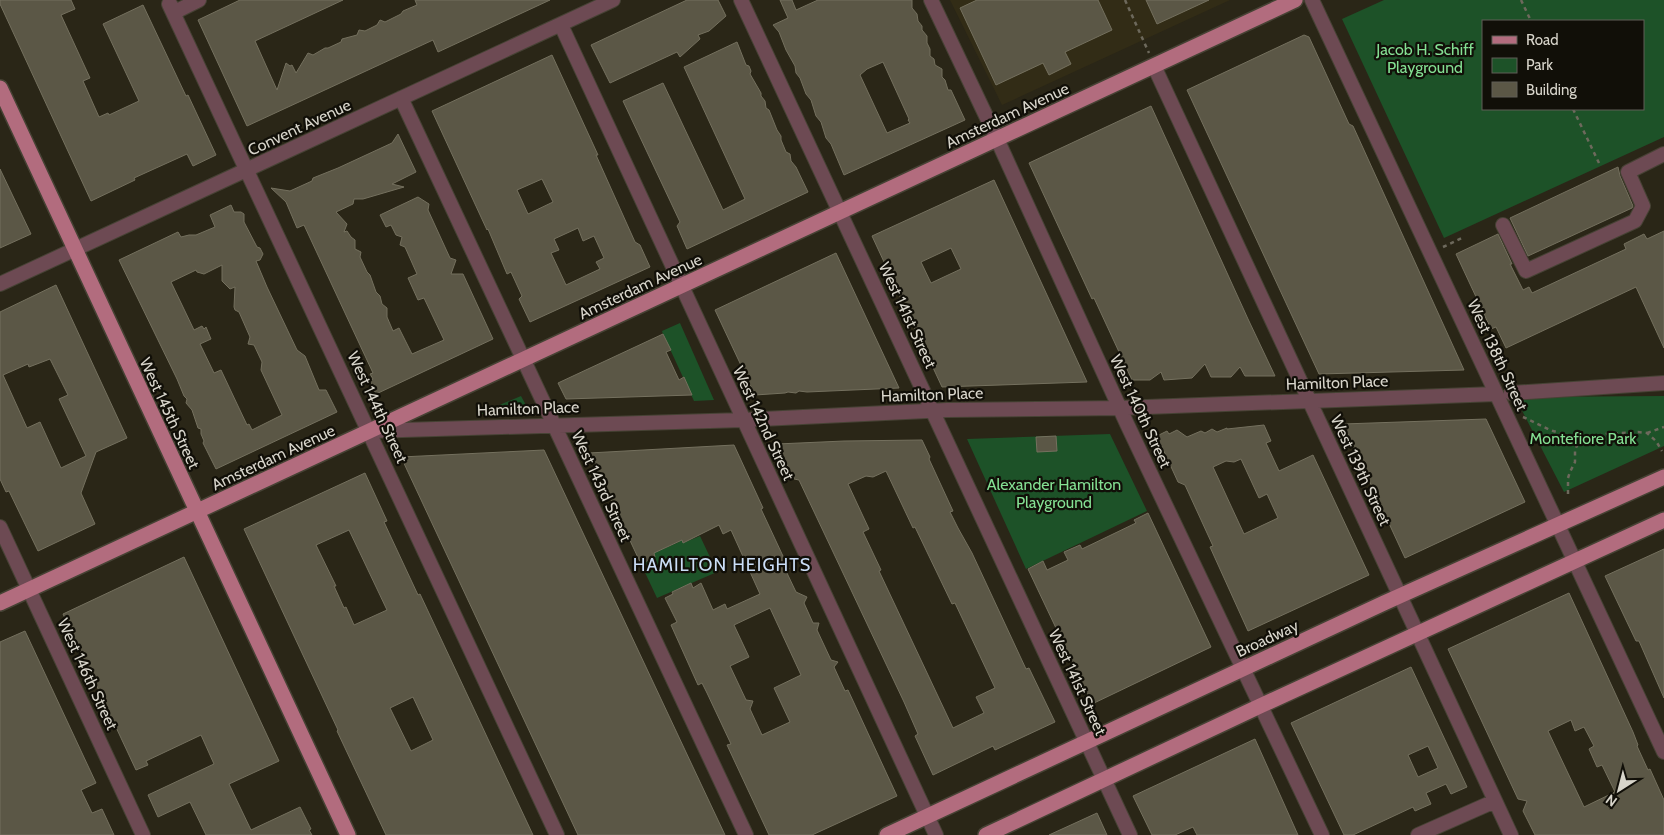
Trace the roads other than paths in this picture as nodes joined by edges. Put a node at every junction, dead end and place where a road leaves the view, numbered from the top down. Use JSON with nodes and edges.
{"nodes":[{"id":1,"x":199,"y":0,"type":"edge"},
{"id":2,"x":613,"y":0,"type":"edge"},
{"id":3,"x":741,"y":0,"type":"edge"},
{"id":4,"x":931,"y":0,"type":"edge"},
{"id":5,"x":1295,"y":0,"type":"edge"},
{"id":6,"x":1312,"y":0,"type":"edge"},
{"id":7,"x":561,"y":25,"type":"junction"},
{"id":8,"x":1154,"y":66,"type":"junction"},
{"id":9,"x":0,"y":88,"type":"edge"},
{"id":10,"x":401,"y":98,"type":"junction"},
{"id":11,"x":997,"y":139,"type":"junction"},
{"id":12,"x":1664,"y":154,"type":"edge"},
{"id":13,"x":246,"y":171,"type":"junction"},
{"id":14,"x":840,"y":212,"type":"junction"},
{"id":15,"x":1503,"y":224,"type":"dead end"},
{"id":16,"x":75,"y":250,"type":"junction"},
{"id":17,"x":0,"y":284,"type":"edge"},
{"id":18,"x":681,"y":286,"type":"junction"},
{"id":19,"x":524,"y":360,"type":"junction"},
{"id":20,"x":1664,"y":383,"type":"edge"},
{"id":21,"x":1511,"y":393,"type":"dead end"},
{"id":22,"x":1496,"y":394,"type":"junction"},
{"id":23,"x":1309,"y":400,"type":"junction"},
{"id":24,"x":1120,"y":408,"type":"junction"},
{"id":25,"x":933,"y":411,"type":"junction"},
{"id":26,"x":743,"y":420,"type":"junction"},
{"id":27,"x":554,"y":425,"type":"junction"},
{"id":28,"x":370,"y":431,"type":"junction"},
{"id":29,"x":1664,"y":477,"type":"edge"},
{"id":30,"x":197,"y":512,"type":"junction"},
{"id":31,"x":1664,"y":520,"type":"edge"},
{"id":32,"x":1559,"y":525,"type":"junction"},
{"id":33,"x":0,"y":527,"type":"edge"},
{"id":34,"x":1575,"y":562,"type":"junction"},
{"id":35,"x":29,"y":590,"type":"junction"},
{"id":36,"x":1400,"y":596,"type":"junction"},
{"id":37,"x":0,"y":603,"type":"edge"},
{"id":38,"x":1417,"y":634,"type":"junction"},
{"id":39,"x":1244,"y":669,"type":"junction"},
{"id":40,"x":1260,"y":706,"type":"junction"},
{"id":41,"x":1086,"y":742,"type":"junction"},
{"id":42,"x":1664,"y":752,"type":"edge"},
{"id":43,"x":1103,"y":780,"type":"junction"},
{"id":44,"x":1495,"y":801,"type":"junction"},
{"id":45,"x":927,"y":816,"type":"junction"},
{"id":46,"x":143,"y":835,"type":"edge"},
{"id":47,"x":348,"y":835,"type":"edge"},
{"id":48,"x":557,"y":835,"type":"edge"},
{"id":49,"x":746,"y":835,"type":"edge"},
{"id":50,"x":887,"y":835,"type":"edge"},
{"id":51,"x":936,"y":835,"type":"edge"},
{"id":52,"x":986,"y":835,"type":"edge"},
{"id":53,"x":1130,"y":835,"type":"edge"},
{"id":54,"x":1322,"y":835,"type":"edge"},
{"id":55,"x":1418,"y":835,"type":"edge"},
{"id":56,"x":1511,"y":835,"type":"edge"}],
"edges":[{"from":1,"to":13,"type":"street","name":"West 144th Street"},
{"from":2,"to":7,"type":"street","name":"Convent Avenue"},
{"from":3,"to":14,"type":"street","name":"West 141st Street"},
{"from":4,"to":11,"type":"street","name":"West 140th Street"},
{"from":5,"to":8,"type":"main road","name":"Amsterdam Avenue"},
{"from":6,"to":22,"type":"street","name":"West 138th Street"},
{"from":7,"to":10,"type":"street","name":"Convent Avenue"},
{"from":7,"to":18,"type":"street","name":"West 142nd Street"},
{"from":8,"to":11,"type":"main road","name":"Amsterdam Avenue"},
{"from":8,"to":23,"type":"street","name":"West 139th Street"},
{"from":9,"to":16,"type":"main road","name":"West 145th Street"},
{"from":10,"to":13,"type":"street","name":"Convent Avenue"},
{"from":10,"to":19,"type":"street","name":"West 143rd Street"},
{"from":11,"to":14,"type":"main road","name":"Amsterdam Avenue"},
{"from":11,"to":24,"type":"street","name":"West 140th Street"},
{"from":12,"to":15,"type":"street"},
{"from":13,"to":16,"type":"street","name":"Convent Avenue"},
{"from":13,"to":28,"type":"street","name":"West 144th Street"},
{"from":14,"to":18,"type":"main road","name":"Amsterdam Avenue"},
{"from":14,"to":25,"type":"street","name":"West 141st Street"},
{"from":16,"to":17,"type":"street","name":"Convent Avenue"},
{"from":16,"to":30,"type":"main road","name":"West 145th Street"},
{"from":18,"to":19,"type":"main road","name":"Amsterdam Avenue"},
{"from":18,"to":26,"type":"street","name":"West 142nd Street"},
{"from":19,"to":27,"type":"street","name":"West 143rd Street"},
{"from":19,"to":28,"type":"main road","name":"Amsterdam Avenue"},
{"from":20,"to":21,"type":"street"},
{"from":22,"to":23,"type":"street","name":"Hamilton Place"},
{"from":22,"to":32,"type":"street","name":"West 138th Street"},
{"from":23,"to":24,"type":"street","name":"Hamilton Place"},
{"from":23,"to":36,"type":"street","name":"West 139th Street"},
{"from":24,"to":25,"type":"street","name":"Hamilton Place"},
{"from":24,"to":39,"type":"street","name":"West 140th Street"},
{"from":25,"to":26,"type":"street","name":"Hamilton Place"},
{"from":25,"to":41,"type":"street","name":"West 141st Street"},
{"from":26,"to":27,"type":"street","name":"Hamilton Place"},
{"from":26,"to":45,"type":"street","name":"West 142nd Street"},
{"from":27,"to":28,"type":"street","name":"Hamilton Place"},
{"from":27,"to":49,"type":"street","name":"West 143rd Street"},
{"from":28,"to":30,"type":"main road","name":"Amsterdam Avenue"},
{"from":28,"to":48,"type":"street","name":"West 144th Street"},
{"from":29,"to":32,"type":"main road","name":"Broadway"},
{"from":30,"to":35,"type":"main road","name":"Amsterdam Avenue"},
{"from":30,"to":47,"type":"main road","name":"West 145th Street"},
{"from":31,"to":34,"type":"main road"},
{"from":32,"to":34,"type":"street","name":"West 138th Street"},
{"from":32,"to":36,"type":"main road","name":"Broadway"},
{"from":33,"to":35,"type":"street","name":"West 146th Street"},
{"from":34,"to":38,"type":"main road"},
{"from":34,"to":42,"type":"street","name":"West 138th Street"},
{"from":35,"to":37,"type":"main road","name":"Amsterdam Avenue"},
{"from":35,"to":46,"type":"street","name":"West 146th Street"},
{"from":36,"to":38,"type":"street","name":"West 139th Street"},
{"from":36,"to":39,"type":"main road","name":"Broadway"},
{"from":38,"to":40,"type":"main road"},
{"from":38,"to":44,"type":"street","name":"West 139th Street"},
{"from":39,"to":40,"type":"street","name":"West 140th Street"},
{"from":39,"to":41,"type":"main road","name":"Broadway"},
{"from":40,"to":43,"type":"main road"},
{"from":40,"to":54,"type":"street","name":"West 140th Street"},
{"from":41,"to":43,"type":"street","name":"West 141st Street"},
{"from":41,"to":45,"type":"main road","name":"Broadway"},
{"from":43,"to":52,"type":"main road"},
{"from":43,"to":53,"type":"street","name":"West 141st Street"},
{"from":44,"to":55,"type":"street"},
{"from":44,"to":56,"type":"street","name":"West 139th Street"},
{"from":45,"to":50,"type":"main road","name":"Broadway"},
{"from":45,"to":51,"type":"street","name":"West 142nd Street"}]}
